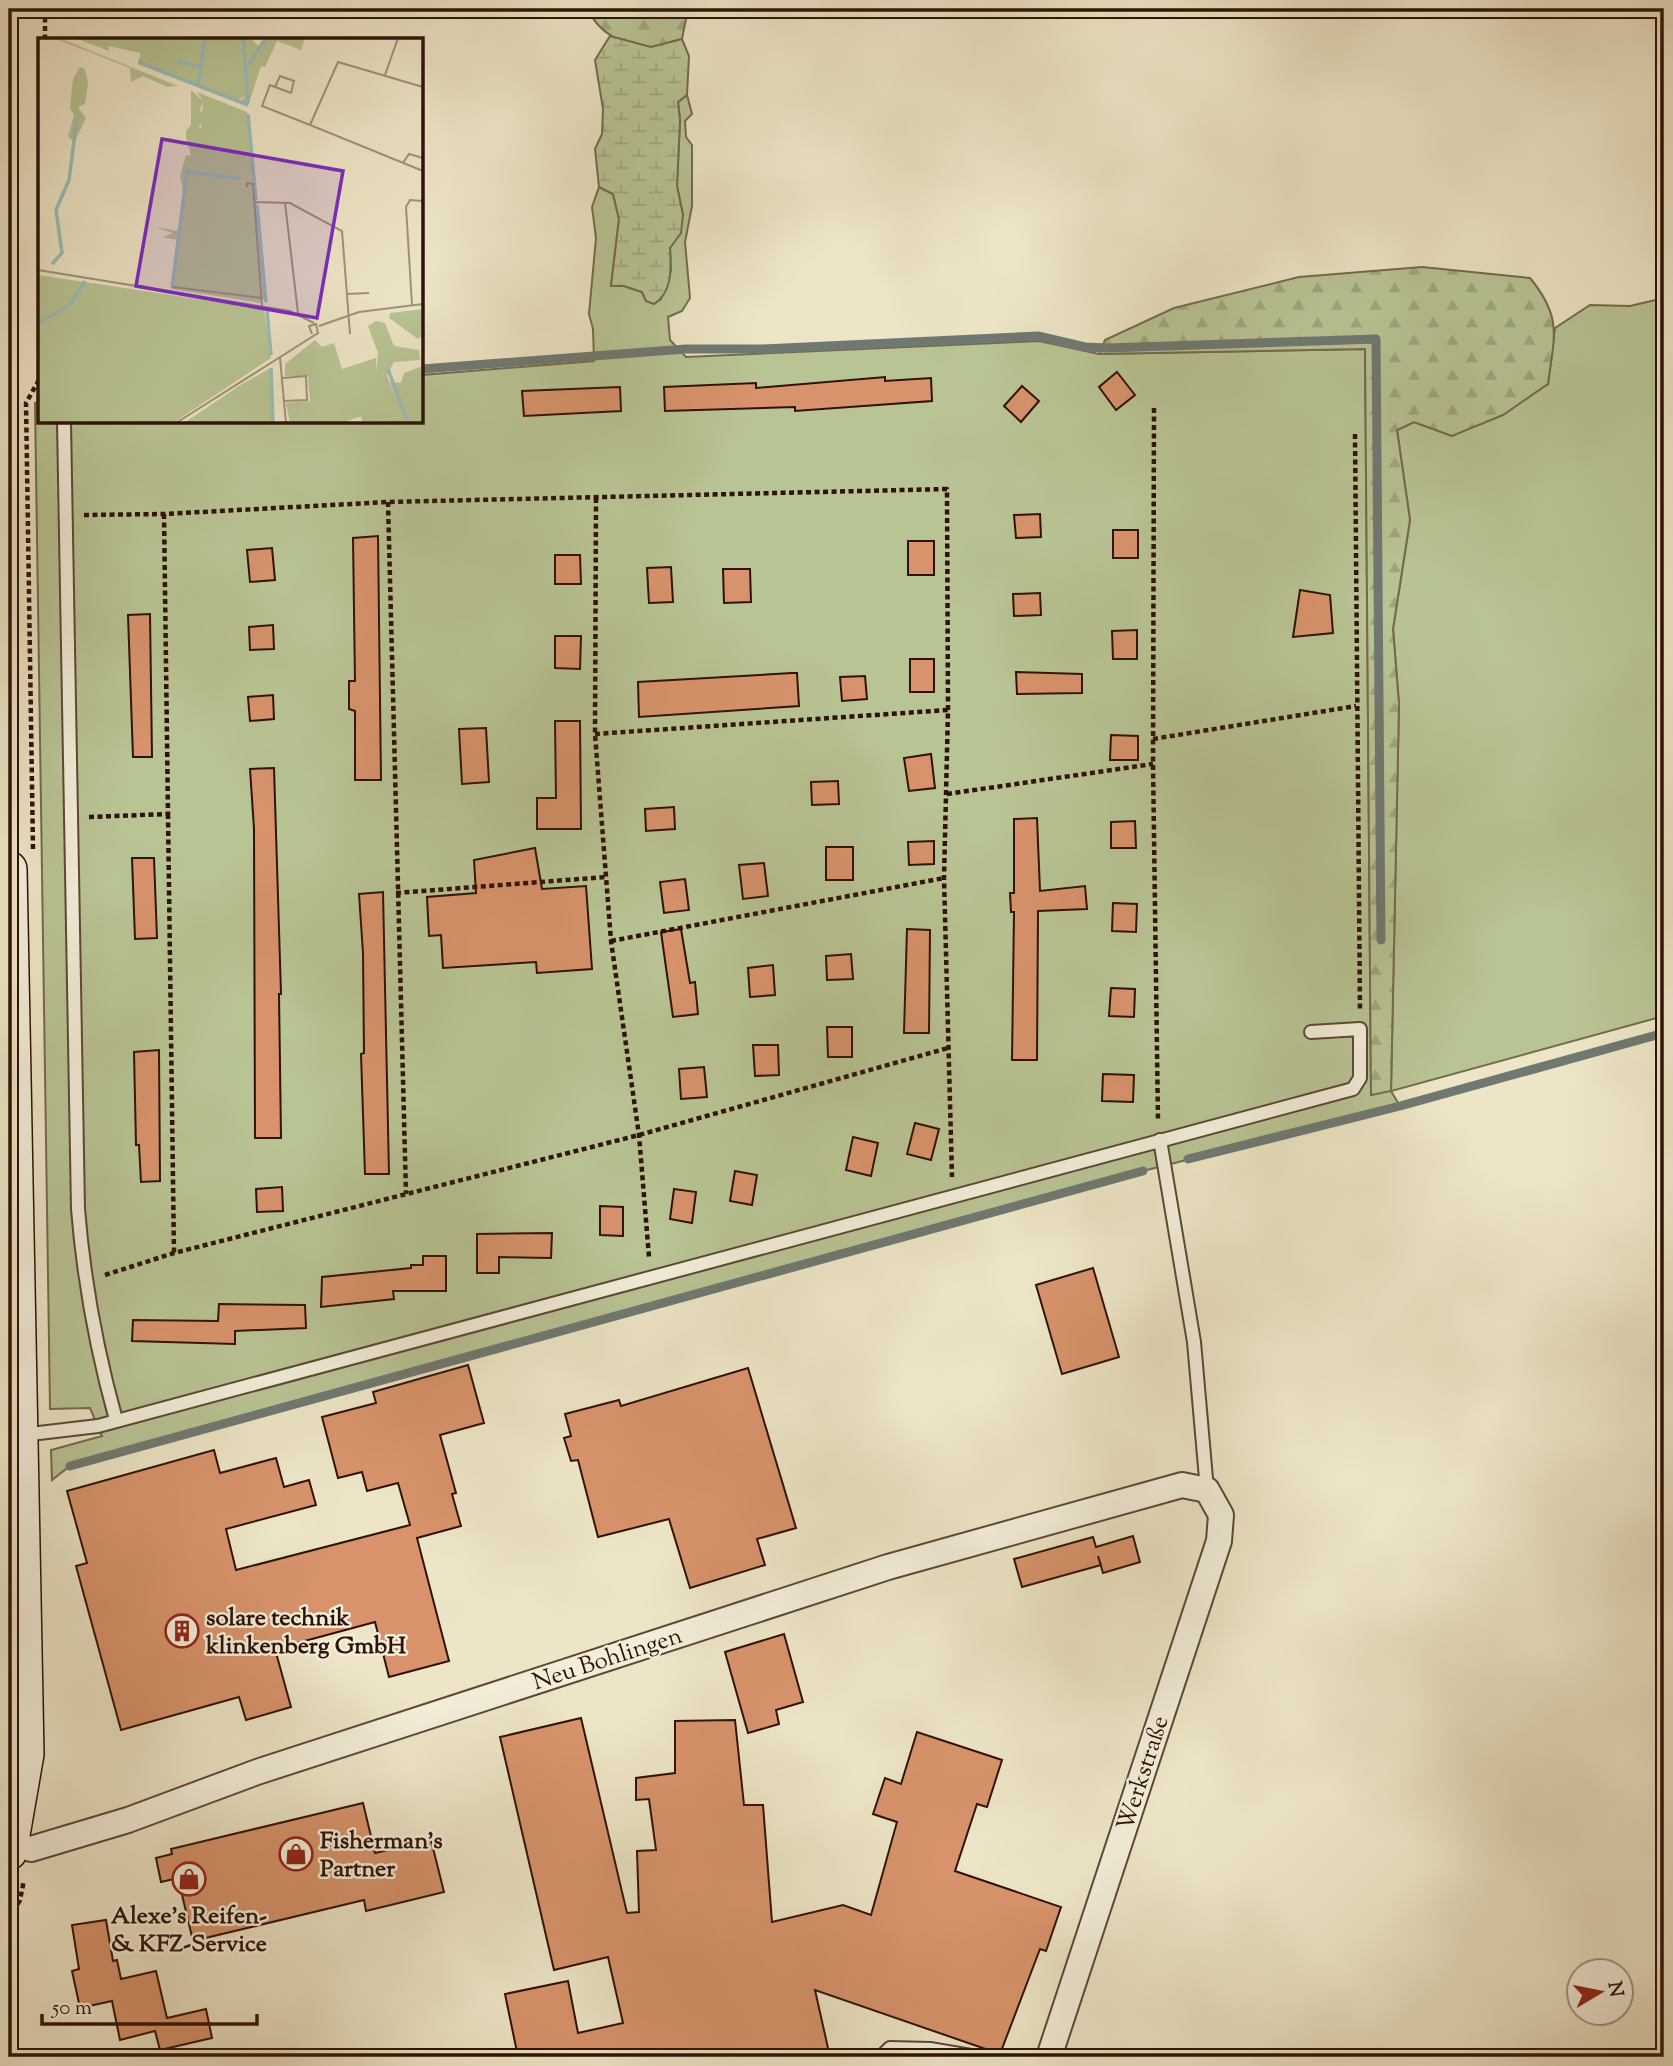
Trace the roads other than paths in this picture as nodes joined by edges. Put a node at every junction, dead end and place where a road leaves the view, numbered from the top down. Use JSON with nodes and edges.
{"nodes":[{"id":1,"x":64,"y":424,"type":"edge"},
{"id":2,"x":9,"y":869,"type":"edge"},
{"id":3,"x":1311,"y":1032,"type":"dead end"},
{"id":4,"x":1160,"y":1140,"type":"junction"},
{"id":5,"x":116,"y":1420,"type":"junction"},
{"id":6,"x":19,"y":1435,"type":"junction"},
{"id":7,"x":1207,"y":1490,"type":"junction"},
{"id":8,"x":17,"y":1849,"type":"edge"},
{"id":9,"x":881,"y":2057,"type":"edge"},
{"id":10,"x":977,"y":2057,"type":"edge"},
{"id":11,"x":1049,"y":2057,"type":"edge"}],
"edges":[{"from":1,"to":5,"type":"lane"},
{"from":2,"to":6,"type":"main road"},
{"from":3,"to":4,"type":"lane"},
{"from":4,"to":5,"type":"lane"},
{"from":4,"to":7,"type":"lane"},
{"from":5,"to":6,"type":"lane"},
{"from":6,"to":8,"type":"main road"},
{"from":7,"to":8,"type":"street","name":"Neu Bohlingen"},
{"from":7,"to":11,"type":"street","name":"Werkstraße"},
{"from":9,"to":10,"type":"lane"}]}
